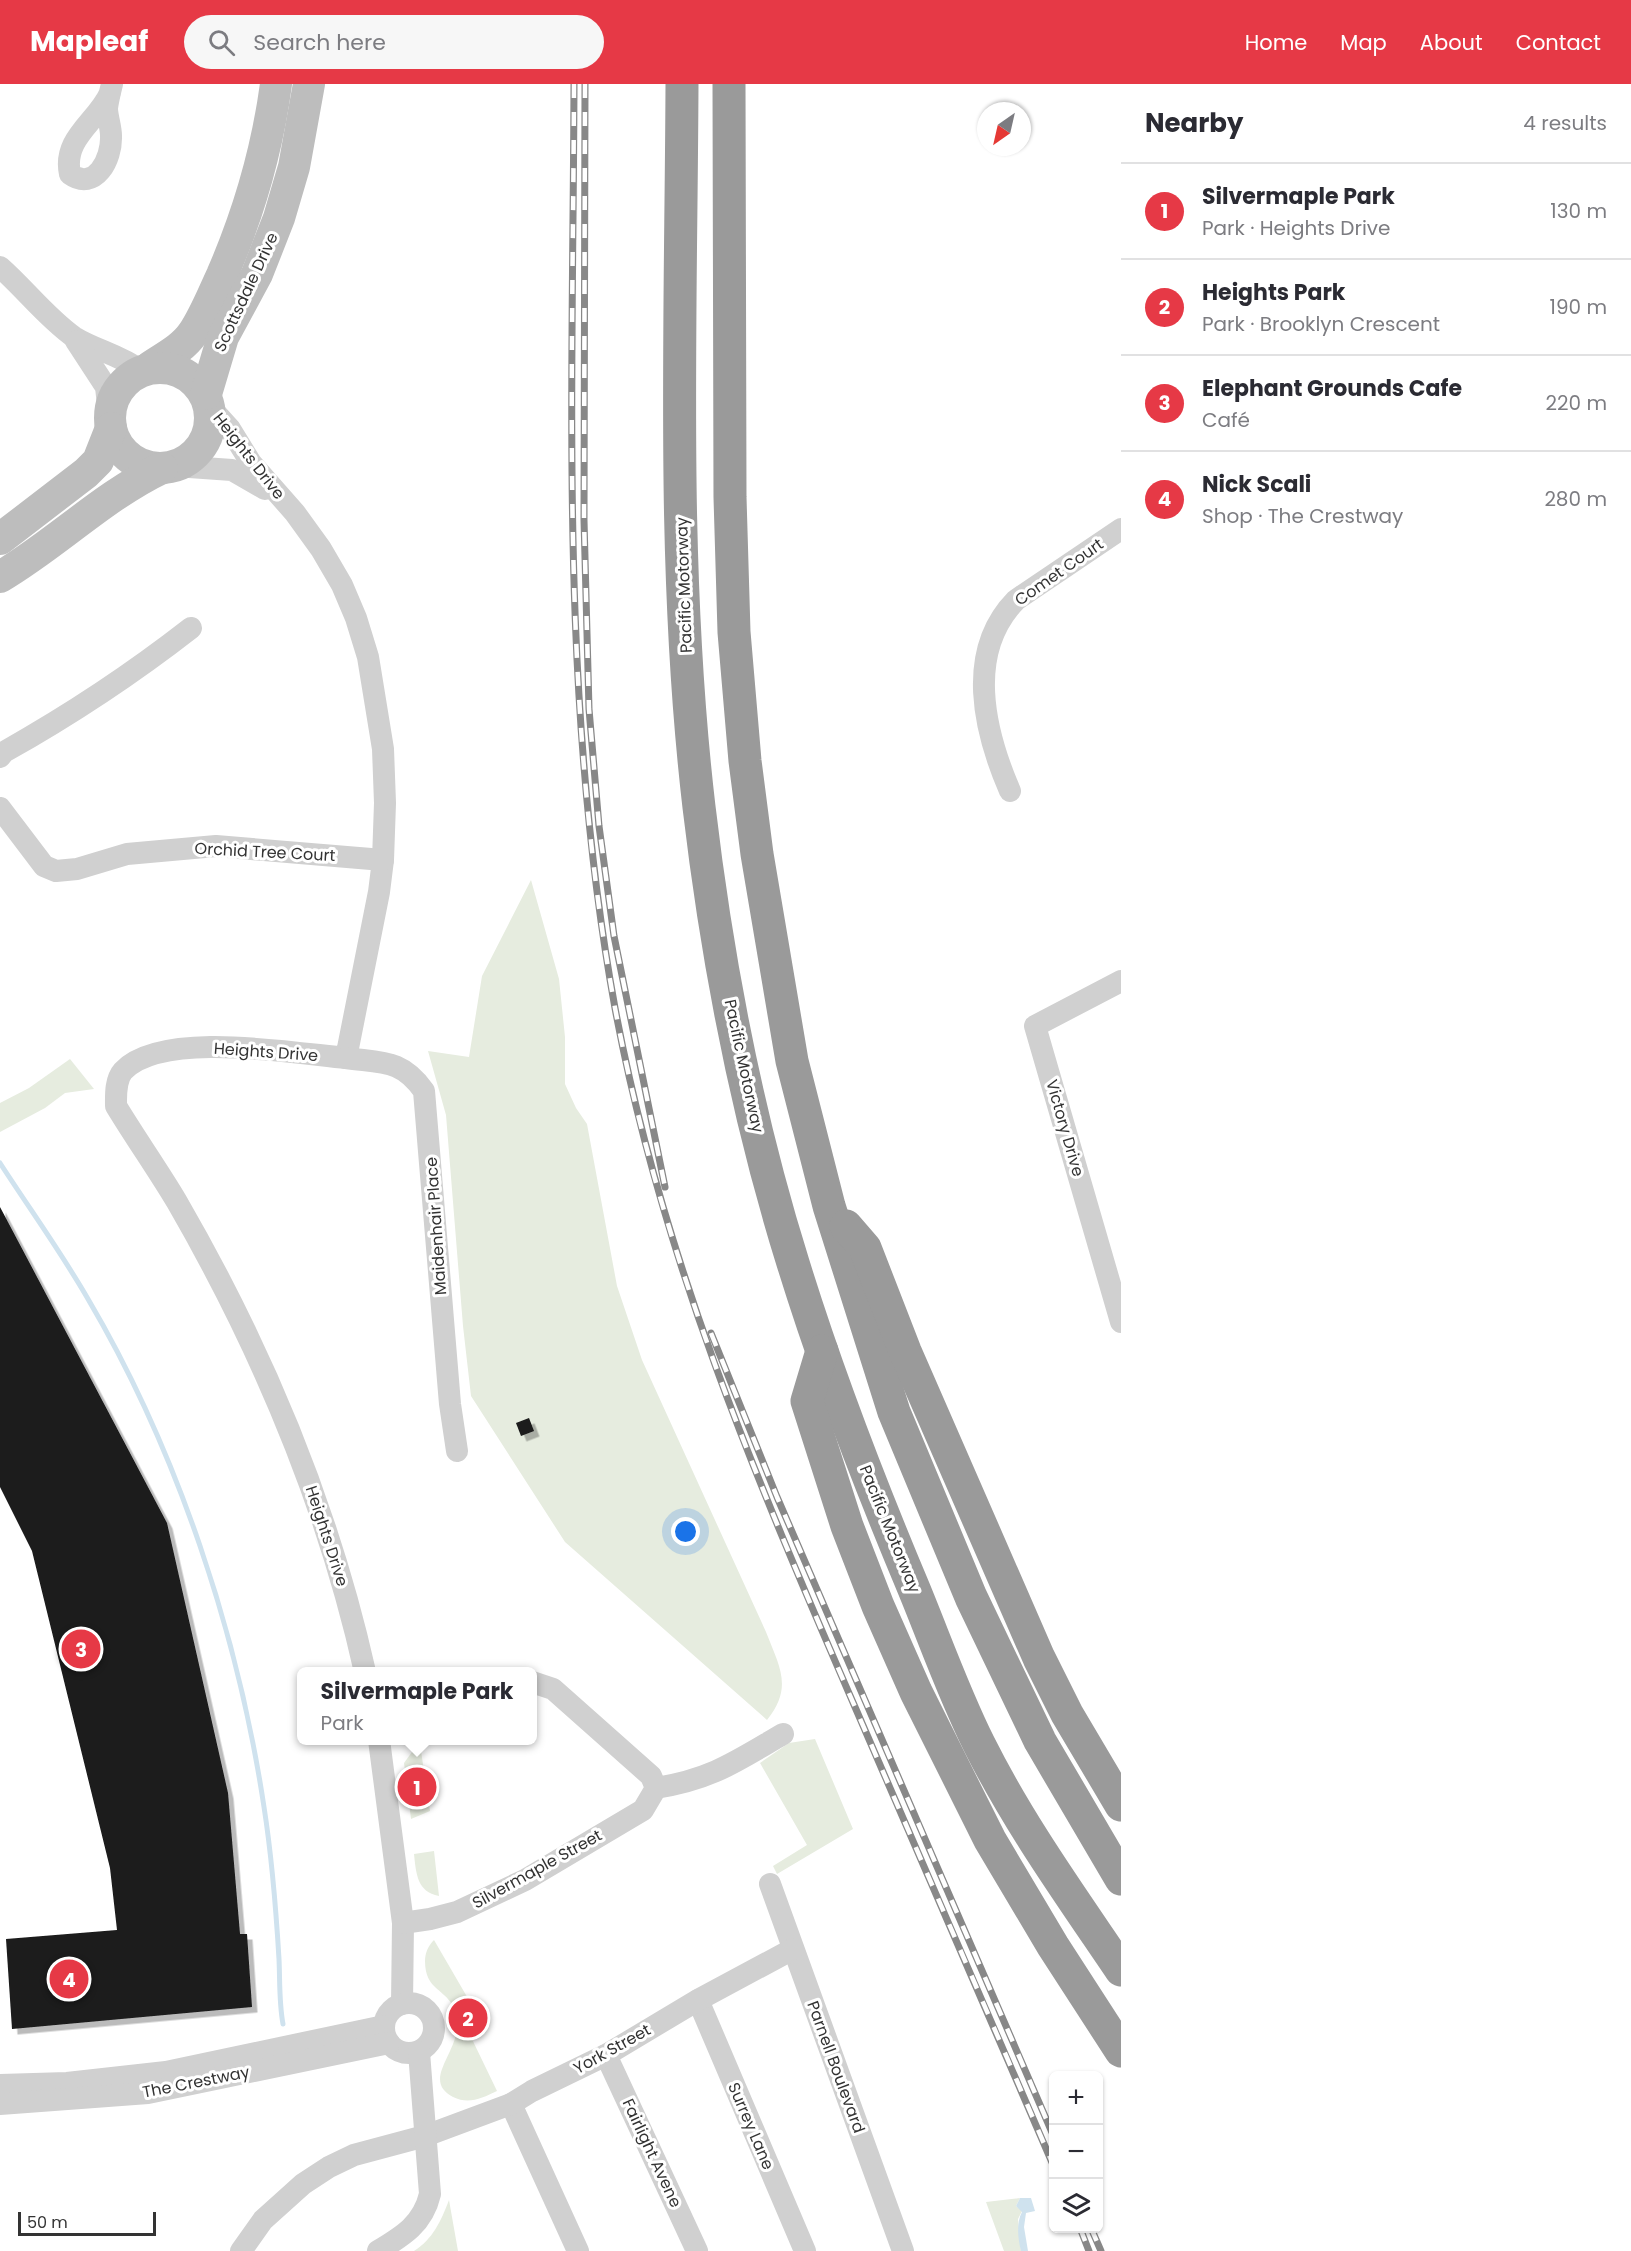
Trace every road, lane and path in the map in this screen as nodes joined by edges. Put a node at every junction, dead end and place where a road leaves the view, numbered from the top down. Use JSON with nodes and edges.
{"nodes":[{"id":1,"x":276,"y":84,"type":"edge"},
{"id":2,"x":309,"y":84,"type":"edge"},
{"id":3,"x":682,"y":84,"type":"edge"},
{"id":4,"x":729,"y":84,"type":"edge"},
{"id":5,"x":0,"y":267,"type":"edge"},
{"id":6,"x":72,"y":335,"type":"junction"},
{"id":7,"x":145,"y":368,"type":"junction"},
{"id":8,"x":208,"y":401,"type":"junction"},
{"id":9,"x":110,"y":421,"type":"junction"},
{"id":10,"x":169,"y":467,"type":"junction"},
{"id":11,"x":287,"y":503,"type":"junction"},
{"id":12,"x":1121,"y":529,"type":"edge"},
{"id":13,"x":0,"y":539,"type":"edge"},
{"id":14,"x":0,"y":577,"type":"edge"},
{"id":15,"x":192,"y":628,"type":"dead end"},
{"id":16,"x":0,"y":757,"type":"edge"},
{"id":17,"x":1010,"y":791,"type":"dead end"},
{"id":18,"x":0,"y":808,"type":"edge"},
{"id":19,"x":383,"y":860,"type":"junction"},
{"id":20,"x":1121,"y":981,"type":"edge"},
{"id":21,"x":346,"y":1058,"type":"junction"},
{"id":22,"x":829,"y":1206,"type":"junction"},
{"id":23,"x":1121,"y":1322,"type":"edge"},
{"id":24,"x":822,"y":1351,"type":"junction"},
{"id":25,"x":458,"y":1451,"type":"dead end"},
{"id":26,"x":364,"y":1667,"type":"edge"},
{"id":27,"x":537,"y":1684,"type":"edge"},
{"id":28,"x":783,"y":1734,"type":"dead end"},
{"id":29,"x":380,"y":1745,"type":"edge"},
{"id":30,"x":656,"y":1788,"type":"junction"},
{"id":31,"x":1121,"y":1806,"type":"edge"},
{"id":32,"x":1121,"y":1879,"type":"edge"},
{"id":33,"x":770,"y":1884,"type":"dead end"},
{"id":34,"x":403,"y":1923,"type":"junction"},
{"id":35,"x":794,"y":1949,"type":"junction"},
{"id":36,"x":1121,"y":1970,"type":"edge"},
{"id":37,"x":698,"y":2000,"type":"junction"},
{"id":38,"x":402,"y":2004,"type":"junction"},
{"id":39,"x":386,"y":2034,"type":"junction"},
{"id":40,"x":1121,"y":2051,"type":"edge"},
{"id":41,"x":419,"y":2052,"type":"junction"},
{"id":42,"x":606,"y":2055,"type":"junction"},
{"id":43,"x":0,"y":2085,"type":"edge"},
{"id":44,"x":0,"y":2104,"type":"edge"},
{"id":45,"x":511,"y":2104,"type":"junction"},
{"id":46,"x":425,"y":2136,"type":"junction"},
{"id":47,"x":241,"y":2251,"type":"edge"},
{"id":48,"x":378,"y":2251,"type":"edge"},
{"id":49,"x":578,"y":2251,"type":"edge"},
{"id":50,"x":697,"y":2251,"type":"edge"},
{"id":51,"x":805,"y":2251,"type":"edge"},
{"id":52,"x":903,"y":2251,"type":"edge"}],
"edges":[{"from":1,"to":7,"type":"main road","name":"Scottsdale Drive"},
{"from":2,"to":8,"type":"main road","name":"Scottsdale Drive"},
{"from":3,"to":24,"type":"highway","name":"Pacific Motorway"},
{"from":4,"to":22,"type":"highway"},
{"from":5,"to":6,"type":"street"},
{"from":6,"to":7,"type":"street"},
{"from":6,"to":9,"type":"street"},
{"from":7,"to":8,"type":"main road"},
{"from":7,"to":9,"type":"main road"},
{"from":8,"to":10,"type":"main road"},
{"from":8,"to":11,"type":"street","name":"Heights Drive"},
{"from":9,"to":10,"type":"main road"},
{"from":9,"to":13,"type":"main road"},
{"from":10,"to":11,"type":"street","name":"Heights Drive"},
{"from":10,"to":14,"type":"main road"},
{"from":11,"to":19,"type":"street","name":"Heights Drive"},
{"from":12,"to":17,"type":"street","name":"Comet Court"},
{"from":15,"to":16,"type":"street"},
{"from":18,"to":19,"type":"street","name":"Orchid Tree Court"},
{"from":19,"to":21,"type":"street","name":"Heights Drive"},
{"from":20,"to":23,"type":"street","name":"Victory Drive"},
{"from":21,"to":25,"type":"street","name":"Maidenhair Place"},
{"from":21,"to":26,"type":"street","name":"Heights Drive"},
{"from":22,"to":31,"type":"highway"},
{"from":22,"to":32,"type":"highway"},
{"from":24,"to":36,"type":"highway","name":"Pacific Motorway"},
{"from":24,"to":40,"type":"highway"},
{"from":27,"to":30,"type":"street"},
{"from":28,"to":30,"type":"street"},
{"from":29,"to":34,"type":"street"},
{"from":30,"to":34,"type":"street","name":"Silvermaple Street"},
{"from":33,"to":35,"type":"street","name":"Parnell Boulevard"},
{"from":34,"to":38,"type":"street"},
{"from":35,"to":37,"type":"street","name":"York Street"},
{"from":35,"to":52,"type":"street","name":"Parnell Boulevard"},
{"from":37,"to":42,"type":"street","name":"York Street"},
{"from":37,"to":51,"type":"street","name":"Surrey Lane"},
{"from":38,"to":39,"type":"street"},
{"from":38,"to":41,"type":"street"},
{"from":39,"to":41,"type":"street"},
{"from":39,"to":43,"type":"street","name":"The Crestway"},
{"from":39,"to":44,"type":"street","name":"The Crestway"},
{"from":41,"to":46,"type":"street"},
{"from":42,"to":45,"type":"street","name":"York Street"},
{"from":42,"to":50,"type":"street","name":"Fairlight Avene"},
{"from":45,"to":46,"type":"street","name":"York Street"},
{"from":45,"to":49,"type":"street"},
{"from":46,"to":47,"type":"street","name":"York Street"},
{"from":46,"to":48,"type":"street"}]}
